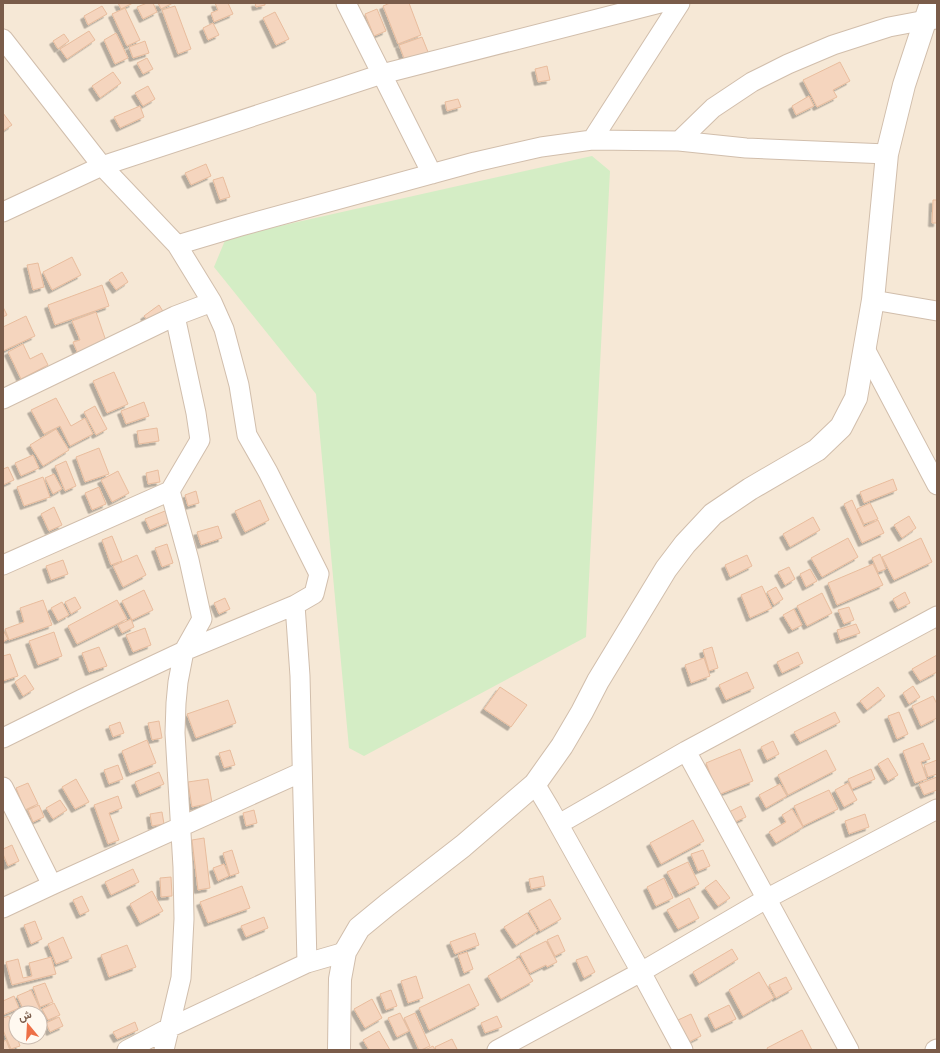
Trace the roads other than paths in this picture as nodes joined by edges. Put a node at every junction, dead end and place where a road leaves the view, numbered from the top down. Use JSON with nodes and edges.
{"nodes":[{"id":1,"x":346,"y":3,"type":"edge"},
{"id":2,"x":660,"y":3,"type":"edge"},
{"id":3,"x":680,"y":3,"type":"edge"},
{"id":4,"x":931,"y":14,"type":"edge"},
{"id":5,"x":3,"y":39,"type":"edge"},
{"id":6,"x":382,"y":74,"type":"junction"},
{"id":7,"x":592,"y":140,"type":"junction"},
{"id":8,"x":679,"y":141,"type":"junction"},
{"id":9,"x":887,"y":154,"type":"junction"},
{"id":10,"x":102,"y":166,"type":"junction"},
{"id":11,"x":432,"y":174,"type":"junction"},
{"id":12,"x":3,"y":212,"type":"edge"},
{"id":13,"x":177,"y":246,"type":"junction"},
{"id":14,"x":873,"y":300,"type":"junction"},
{"id":15,"x":212,"y":302,"type":"junction"},
{"id":16,"x":937,"y":311,"type":"edge"},
{"id":17,"x":175,"y":316,"type":"junction"},
{"id":18,"x":864,"y":347,"type":"junction"},
{"id":19,"x":3,"y":398,"type":"edge"},
{"id":20,"x":937,"y":485,"type":"edge"},
{"id":21,"x":170,"y":491,"type":"junction"},
{"id":22,"x":3,"y":565,"type":"edge"},
{"id":23,"x":295,"y":606,"type":"junction"},
{"id":24,"x":937,"y":616,"type":"edge"},
{"id":25,"x":184,"y":651,"type":"junction"},
{"id":26,"x":3,"y":738,"type":"edge"},
{"id":27,"x":686,"y":751,"type":"junction"},
{"id":28,"x":302,"y":772,"type":"junction"},
{"id":29,"x":535,"y":784,"type":"junction"},
{"id":30,"x":3,"y":787,"type":"edge"},
{"id":31,"x":937,"y":808,"type":"edge"},
{"id":32,"x":559,"y":824,"type":"junction"},
{"id":33,"x":180,"y":827,"type":"junction"},
{"id":34,"x":52,"y":885,"type":"junction"},
{"id":35,"x":766,"y":899,"type":"junction"},
{"id":36,"x":3,"y":908,"type":"edge"},
{"id":37,"x":345,"y":952,"type":"junction"},
{"id":38,"x":307,"y":963,"type":"junction"},
{"id":39,"x":641,"y":972,"type":"junction"},
{"id":40,"x":168,"y":1028,"type":"junction"},
{"id":41,"x":127,"y":1050,"type":"edge"},
{"id":42,"x":164,"y":1050,"type":"edge"},
{"id":43,"x":339,"y":1050,"type":"edge"},
{"id":44,"x":497,"y":1050,"type":"edge"},
{"id":45,"x":683,"y":1050,"type":"edge"},
{"id":46,"x":849,"y":1050,"type":"edge"}],
"edges":[{"from":1,"to":6,"type":"street"},
{"from":2,"to":6,"type":"street"},
{"from":3,"to":7,"type":"street"},
{"from":4,"to":8,"type":"street"},
{"from":4,"to":9,"type":"street"},
{"from":5,"to":10,"type":"street"},
{"from":6,"to":10,"type":"street"},
{"from":6,"to":11,"type":"street"},
{"from":7,"to":8,"type":"street"},
{"from":7,"to":11,"type":"street"},
{"from":8,"to":9,"type":"street"},
{"from":9,"to":14,"type":"street"},
{"from":10,"to":12,"type":"street"},
{"from":10,"to":13,"type":"street"},
{"from":11,"to":13,"type":"street"},
{"from":13,"to":15,"type":"street"},
{"from":14,"to":16,"type":"street"},
{"from":14,"to":18,"type":"street"},
{"from":15,"to":17,"type":"street"},
{"from":15,"to":23,"type":"street"},
{"from":17,"to":19,"type":"street"},
{"from":17,"to":21,"type":"street"},
{"from":18,"to":20,"type":"street"},
{"from":18,"to":29,"type":"street"},
{"from":21,"to":22,"type":"street"},
{"from":21,"to":25,"type":"street"},
{"from":23,"to":25,"type":"street"},
{"from":23,"to":28,"type":"street"},
{"from":24,"to":27,"type":"street"},
{"from":25,"to":26,"type":"street"},
{"from":25,"to":33,"type":"street"},
{"from":27,"to":32,"type":"street"},
{"from":27,"to":35,"type":"street"},
{"from":28,"to":33,"type":"street"},
{"from":28,"to":38,"type":"street"},
{"from":29,"to":32,"type":"street"},
{"from":29,"to":37,"type":"street"},
{"from":30,"to":34,"type":"street"},
{"from":31,"to":35,"type":"street"},
{"from":32,"to":39,"type":"street"},
{"from":33,"to":34,"type":"street"},
{"from":33,"to":40,"type":"street"},
{"from":34,"to":36,"type":"street"},
{"from":35,"to":39,"type":"street"},
{"from":35,"to":46,"type":"street"},
{"from":37,"to":38,"type":"street"},
{"from":37,"to":43,"type":"street"},
{"from":38,"to":40,"type":"street"},
{"from":39,"to":44,"type":"street"},
{"from":39,"to":45,"type":"street"},
{"from":40,"to":41,"type":"street"},
{"from":40,"to":42,"type":"street"}]}
